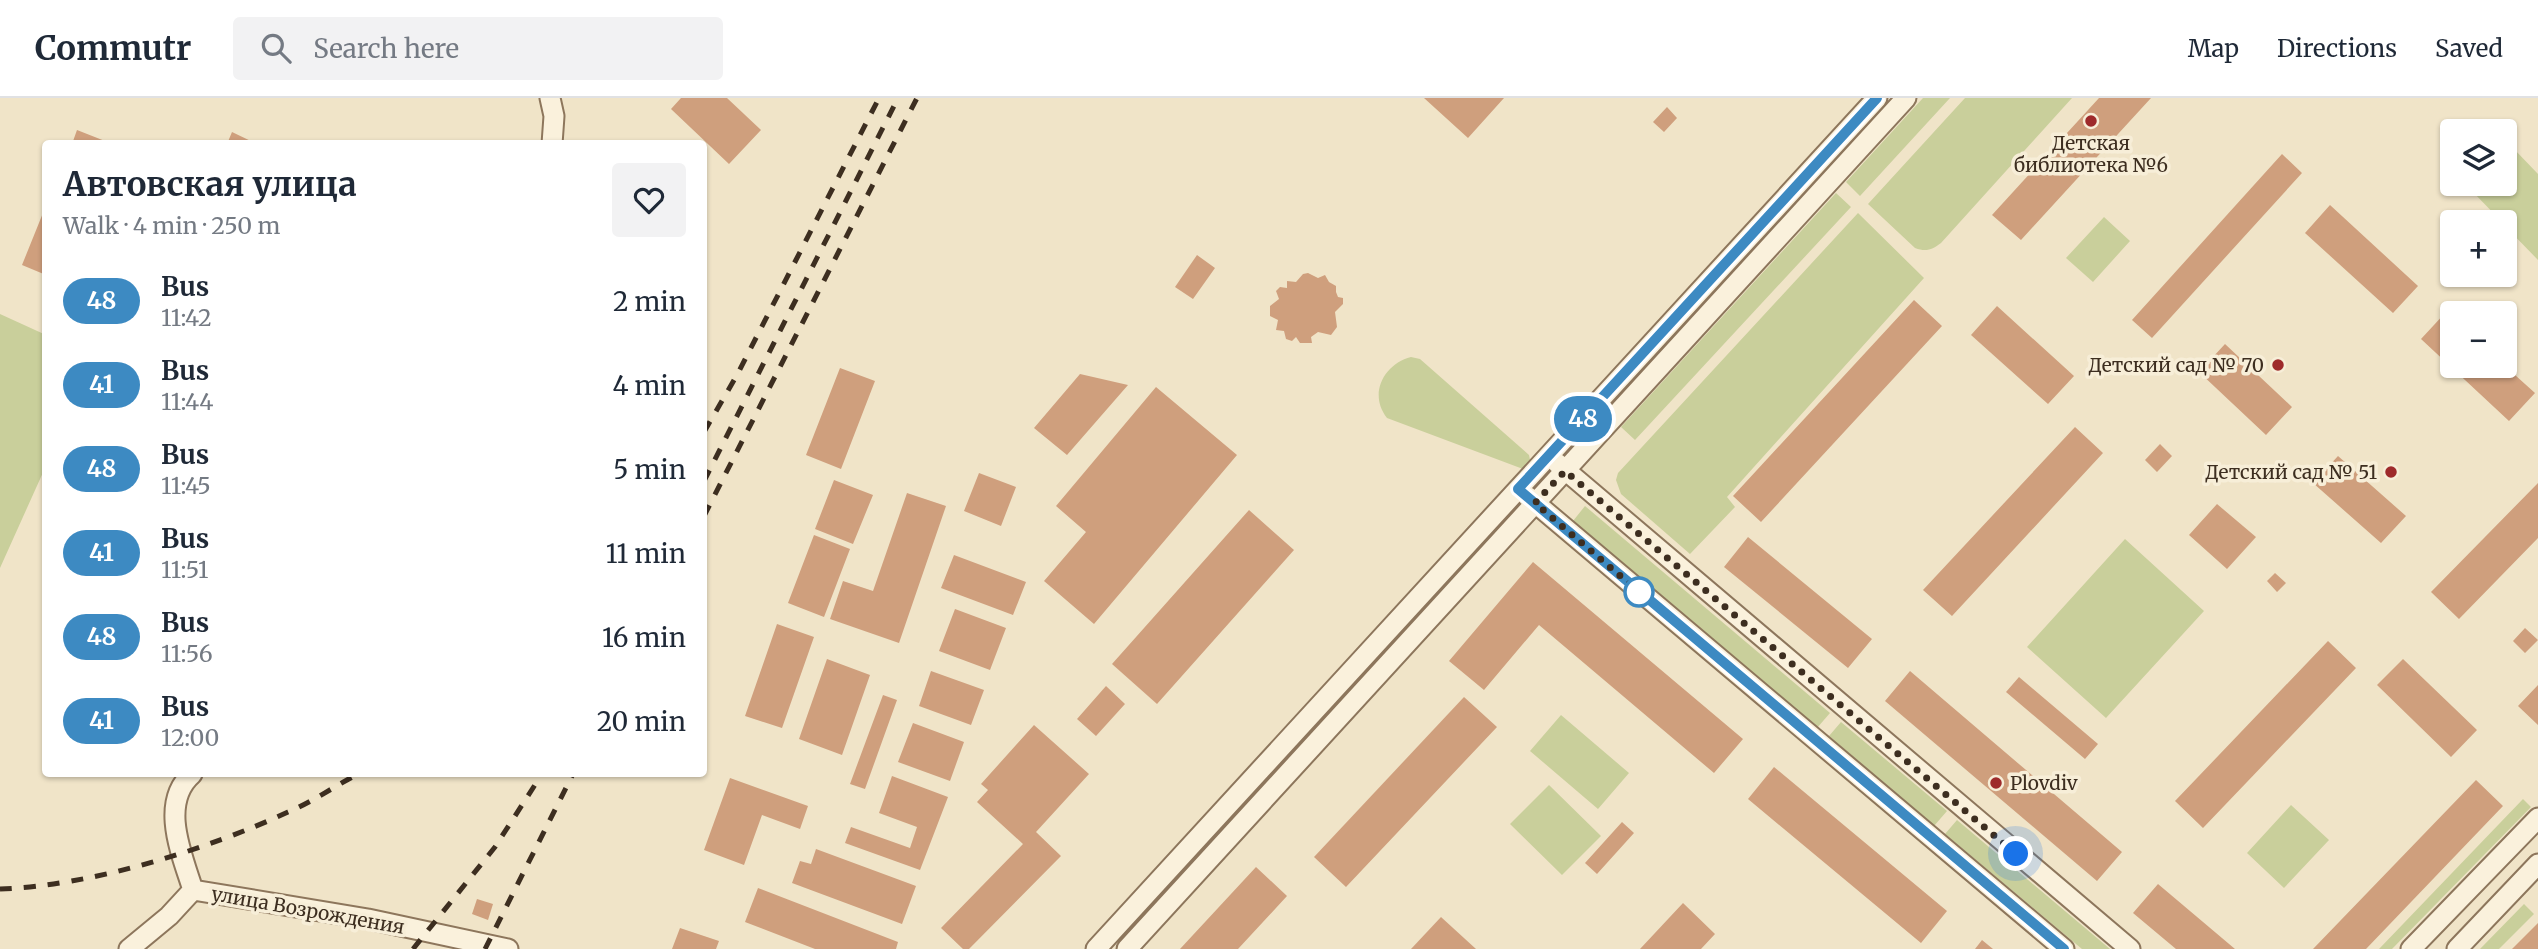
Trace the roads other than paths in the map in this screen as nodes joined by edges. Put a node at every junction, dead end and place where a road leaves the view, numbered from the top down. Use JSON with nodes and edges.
{"nodes":[{"id":1,"x":550,"y":98,"type":"edge"},
{"id":2,"x":1877,"y":98,"type":"edge"},
{"id":3,"x":1906,"y":98,"type":"edge"},
{"id":4,"x":552,"y":140,"type":"edge"},
{"id":5,"x":1549,"y":456,"type":"junction"},
{"id":6,"x":1565,"y":471,"type":"junction"},
{"id":7,"x":1518,"y":489,"type":"junction"},
{"id":8,"x":1535,"y":503,"type":"junction"},
{"id":9,"x":190,"y":777,"type":"edge"},
{"id":10,"x":2538,"y":818,"type":"edge"},
{"id":11,"x":2538,"y":864,"type":"edge"},
{"id":12,"x":193,"y":890,"type":"junction"},
{"id":13,"x":129,"y":949,"type":"edge"},
{"id":14,"x":508,"y":949,"type":"edge"},
{"id":15,"x":1096,"y":949,"type":"edge"},
{"id":16,"x":1127,"y":949,"type":"edge"},
{"id":17,"x":2064,"y":949,"type":"edge"},
{"id":18,"x":2130,"y":949,"type":"edge"},
{"id":19,"x":2411,"y":949,"type":"edge"},
{"id":20,"x":2457,"y":949,"type":"edge"}],
"edges":[{"from":1,"to":4,"type":"street"},
{"from":2,"to":5,"type":"street"},
{"from":3,"to":6,"type":"street"},
{"from":5,"to":6,"type":"street"},
{"from":5,"to":7,"type":"street"},
{"from":6,"to":8,"type":"street"},
{"from":6,"to":18,"type":"street"},
{"from":7,"to":8,"type":"street"},
{"from":7,"to":15,"type":"street"},
{"from":8,"to":16,"type":"street"},
{"from":8,"to":17,"type":"street"},
{"from":9,"to":12,"type":"street"},
{"from":10,"to":19,"type":"street"},
{"from":11,"to":20,"type":"street"},
{"from":12,"to":13,"type":"street","name":"улица Возрождения"},
{"from":12,"to":14,"type":"street","name":"улица Возрождения"}]}
